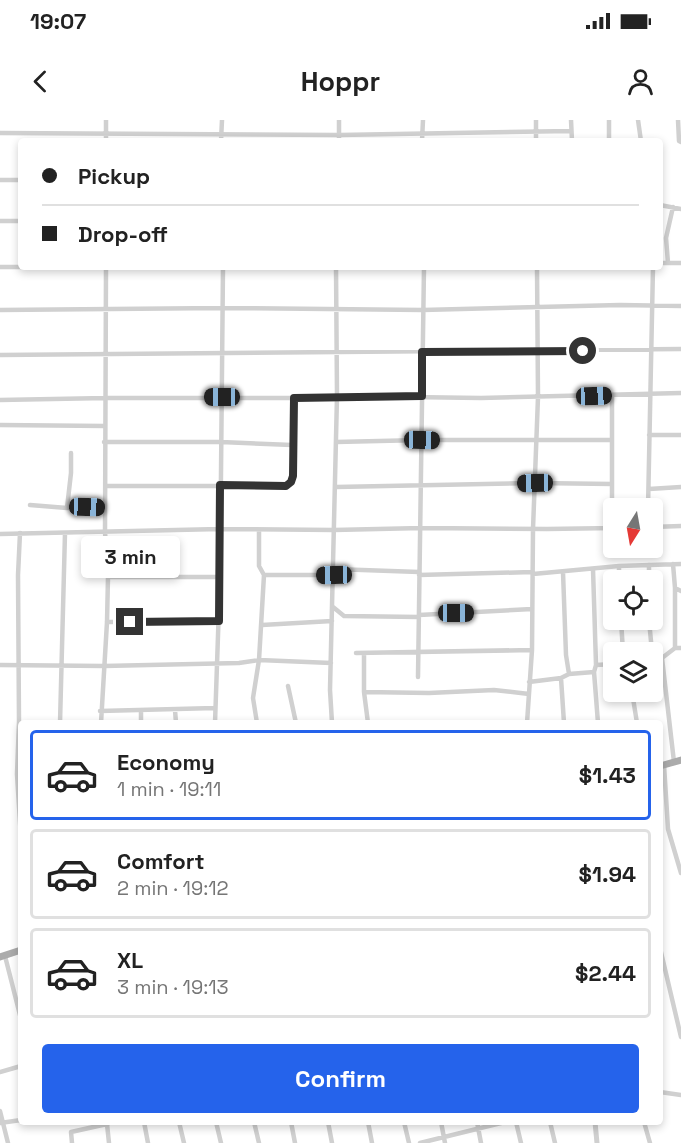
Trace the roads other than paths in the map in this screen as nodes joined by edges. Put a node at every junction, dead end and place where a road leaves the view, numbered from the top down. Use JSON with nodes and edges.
{"nodes":[{"id":1,"x":106,"y":120,"type":"edge"},
{"id":2,"x":222,"y":120,"type":"edge"},
{"id":3,"x":339,"y":120,"type":"edge"},
{"id":4,"x":423,"y":120,"type":"edge"},
{"id":5,"x":536,"y":120,"type":"edge"},
{"id":6,"x":572,"y":120,"type":"edge"},
{"id":7,"x":609,"y":120,"type":"edge"},
{"id":8,"x":638,"y":120,"type":"edge"},
{"id":9,"x":678,"y":120,"type":"edge"},
{"id":10,"x":571,"y":131,"type":"junction"},
{"id":11,"x":536,"y":132,"type":"junction"},
{"id":12,"x":0,"y":133,"type":"edge"},
{"id":13,"x":106,"y":133,"type":"junction"},
{"id":14,"x":221,"y":133,"type":"junction"},
{"id":15,"x":422,"y":134,"type":"junction"},
{"id":16,"x":339,"y":135,"type":"junction"},
{"id":17,"x":106,"y":138,"type":"edge"},
{"id":18,"x":221,"y":138,"type":"edge"},
{"id":19,"x":423,"y":138,"type":"edge"},
{"id":20,"x":536,"y":138,"type":"edge"},
{"id":21,"x":572,"y":138,"type":"edge"},
{"id":22,"x":609,"y":138,"type":"edge"},
{"id":23,"x":641,"y":138,"type":"edge"},
{"id":24,"x":681,"y":142,"type":"edge"},
{"id":25,"x":0,"y":180,"type":"edge"},
{"id":26,"x":18,"y":180,"type":"edge"},
{"id":27,"x":663,"y":205,"type":"edge"},
{"id":28,"x":673,"y":207,"type":"junction"},
{"id":29,"x":681,"y":209,"type":"edge"},
{"id":30,"x":0,"y":220,"type":"edge"},
{"id":31,"x":18,"y":220,"type":"edge"},
{"id":32,"x":681,"y":262,"type":"edge"},
{"id":33,"x":663,"y":263,"type":"edge"},
{"id":34,"x":668,"y":263,"type":"junction"},
{"id":35,"x":0,"y":267,"type":"edge"},
{"id":36,"x":18,"y":267,"type":"edge"},
{"id":37,"x":106,"y":270,"type":"edge"},
{"id":38,"x":223,"y":270,"type":"edge"},
{"id":39,"x":336,"y":270,"type":"edge"},
{"id":40,"x":424,"y":270,"type":"edge"},
{"id":41,"x":537,"y":270,"type":"edge"},
{"id":42,"x":652,"y":270,"type":"edge"},
{"id":43,"x":652,"y":306,"type":"junction"},
{"id":44,"x":681,"y":306,"type":"edge"},
{"id":45,"x":222,"y":308,"type":"junction"},
{"id":46,"x":538,"y":308,"type":"junction"},
{"id":47,"x":335,"y":309,"type":"junction"},
{"id":48,"x":0,"y":310,"type":"edge"},
{"id":49,"x":106,"y":310,"type":"junction"},
{"id":50,"x":423,"y":310,"type":"junction"},
{"id":51,"x":650,"y":349,"type":"junction"},
{"id":52,"x":681,"y":349,"type":"edge"},
{"id":53,"x":422,"y":352,"type":"junction"},
{"id":54,"x":538,"y":352,"type":"junction"},
{"id":55,"x":222,"y":353,"type":"junction"},
{"id":56,"x":337,"y":353,"type":"junction"},
{"id":57,"x":0,"y":355,"type":"edge"},
{"id":58,"x":105,"y":356,"type":"junction"},
{"id":59,"x":681,"y":393,"type":"edge"},
{"id":60,"x":612,"y":395,"type":"junction"},
{"id":61,"x":649,"y":395,"type":"junction"},
{"id":62,"x":337,"y":396,"type":"junction"},
{"id":63,"x":422,"y":396,"type":"junction"},
{"id":64,"x":222,"y":397,"type":"junction"},
{"id":65,"x":538,"y":397,"type":"junction"},
{"id":66,"x":106,"y":398,"type":"junction"},
{"id":67,"x":294,"y":398,"type":"junction"},
{"id":68,"x":0,"y":400,"type":"edge"},
{"id":69,"x":0,"y":425,"type":"edge"},
{"id":70,"x":105,"y":426,"type":"junction"},
{"id":71,"x":649,"y":435,"type":"junction"},
{"id":72,"x":681,"y":435,"type":"edge"},
{"id":73,"x":422,"y":440,"type":"junction"},
{"id":74,"x":611,"y":440,"type":"junction"},
{"id":75,"x":536,"y":441,"type":"junction"},
{"id":76,"x":104,"y":442,"type":"junction"},
{"id":77,"x":221,"y":442,"type":"junction"},
{"id":78,"x":336,"y":442,"type":"junction"},
{"id":79,"x":292,"y":445,"type":"junction"},
{"id":80,"x":70,"y":453,"type":"dead end"},
{"id":81,"x":535,"y":483,"type":"junction"},
{"id":82,"x":612,"y":484,"type":"junction"},
{"id":83,"x":220,"y":485,"type":"junction"},
{"id":84,"x":421,"y":485,"type":"junction"},
{"id":85,"x":106,"y":486,"type":"junction"},
{"id":86,"x":336,"y":487,"type":"junction"},
{"id":87,"x":681,"y":487,"type":"edge"},
{"id":88,"x":649,"y":489,"type":"junction"},
{"id":89,"x":612,"y":498,"type":"edge"},
{"id":90,"x":649,"y":498,"type":"edge"},
{"id":91,"x":30,"y":505,"type":"dead end"},
{"id":92,"x":105,"y":507,"type":"junction"},
{"id":93,"x":67,"y":508,"type":"junction"},
{"id":94,"x":681,"y":526,"type":"edge"},
{"id":95,"x":663,"y":527,"type":"edge"},
{"id":96,"x":422,"y":528,"type":"junction"},
{"id":97,"x":603,"y":528,"type":"edge"},
{"id":98,"x":220,"y":529,"type":"junction"},
{"id":99,"x":532,"y":529,"type":"junction"},
{"id":100,"x":259,"y":530,"type":"junction"},
{"id":101,"x":334,"y":530,"type":"junction"},
{"id":102,"x":105,"y":532,"type":"junction"},
{"id":103,"x":65,"y":533,"type":"junction"},
{"id":104,"x":0,"y":534,"type":"edge"},
{"id":105,"x":20,"y":534,"type":"junction"},
{"id":106,"x":673,"y":564,"type":"junction"},
{"id":107,"x":681,"y":564,"type":"edge"},
{"id":108,"x":649,"y":565,"type":"junction"},
{"id":109,"x":619,"y":566,"type":"junction"},
{"id":110,"x":593,"y":569,"type":"junction"},
{"id":111,"x":619,"y":570,"type":"edge"},
{"id":112,"x":649,"y":570,"type":"edge"},
{"id":113,"x":334,"y":572,"type":"junction"},
{"id":114,"x":563,"y":572,"type":"junction"},
{"id":115,"x":532,"y":573,"type":"junction"},
{"id":116,"x":419,"y":574,"type":"junction"},
{"id":117,"x":264,"y":575,"type":"junction"},
{"id":118,"x":108,"y":577,"type":"junction"},
{"id":119,"x":220,"y":577,"type":"junction"},
{"id":120,"x":675,"y":588,"type":"junction"},
{"id":121,"x":681,"y":591,"type":"edge"},
{"id":122,"x":333,"y":607,"type":"junction"},
{"id":123,"x":532,"y":609,"type":"junction"},
{"id":124,"x":419,"y":616,"type":"junction"},
{"id":125,"x":219,"y":621,"type":"junction"},
{"id":126,"x":332,"y":621,"type":"junction"},
{"id":127,"x":107,"y":622,"type":"junction"},
{"id":128,"x":262,"y":625,"type":"junction"},
{"id":129,"x":678,"y":648,"type":"edge"},
{"id":130,"x":532,"y":650,"type":"junction"},
{"id":131,"x":418,"y":653,"type":"junction"},
{"id":132,"x":356,"y":654,"type":"dead end"},
{"id":133,"x":364,"y":654,"type":"junction"},
{"id":134,"x":663,"y":657,"type":"edge"},
{"id":135,"x":259,"y":660,"type":"junction"},
{"id":136,"x":218,"y":663,"type":"junction"},
{"id":137,"x":331,"y":663,"type":"junction"},
{"id":138,"x":663,"y":664,"type":"edge"},
{"id":139,"x":0,"y":665,"type":"edge"},
{"id":140,"x":18,"y":665,"type":"junction"},
{"id":141,"x":596,"y":665,"type":"junction"},
{"id":142,"x":603,"y":665,"type":"edge"},
{"id":143,"x":62,"y":666,"type":"junction"},
{"id":144,"x":104,"y":666,"type":"junction"},
{"id":145,"x":594,"y":672,"type":"junction"},
{"id":146,"x":569,"y":674,"type":"junction"},
{"id":147,"x":418,"y":677,"type":"dead end"},
{"id":148,"x":561,"y":678,"type":"junction"},
{"id":149,"x":530,"y":682,"type":"junction"},
{"id":150,"x":288,"y":686,"type":"dead end"},
{"id":151,"x":364,"y":692,"type":"junction"},
{"id":152,"x":529,"y":694,"type":"junction"},
{"id":153,"x":633,"y":702,"type":"edge"},
{"id":154,"x":215,"y":708,"type":"junction"},
{"id":155,"x":141,"y":710,"type":"junction"},
{"id":156,"x":175,"y":710,"type":"junction"},
{"id":157,"x":100,"y":711,"type":"junction"},
{"id":158,"x":19,"y":720,"type":"edge"},
{"id":159,"x":60,"y":720,"type":"edge"},
{"id":160,"x":101,"y":720,"type":"edge"},
{"id":161,"x":141,"y":720,"type":"edge"},
{"id":162,"x":176,"y":720,"type":"edge"},
{"id":163,"x":215,"y":720,"type":"edge"},
{"id":164,"x":257,"y":720,"type":"edge"},
{"id":165,"x":295,"y":720,"type":"edge"},
{"id":166,"x":332,"y":720,"type":"edge"},
{"id":167,"x":368,"y":720,"type":"edge"},
{"id":168,"x":527,"y":720,"type":"edge"},
{"id":169,"x":564,"y":720,"type":"edge"},
{"id":170,"x":598,"y":720,"type":"edge"},
{"id":171,"x":636,"y":720,"type":"edge"},
{"id":172,"x":18,"y":752,"type":"edge"},
{"id":173,"x":678,"y":761,"type":"edge"},
{"id":174,"x":663,"y":766,"type":"edge"},
{"id":175,"x":663,"y":777,"type":"edge"},
{"id":176,"x":18,"y":790,"type":"edge"},
{"id":177,"x":681,"y":871,"type":"edge"},
{"id":178,"x":18,"y":951,"type":"edge"},
{"id":179,"x":3,"y":956,"type":"edge"},
{"id":180,"x":663,"y":960,"type":"edge"},
{"id":181,"x":663,"y":981,"type":"edge"},
{"id":182,"x":668,"y":981,"type":"junction"},
{"id":183,"x":18,"y":1008,"type":"edge"},
{"id":184,"x":681,"y":1037,"type":"edge"},
{"id":185,"x":18,"y":1067,"type":"edge"},
{"id":186,"x":0,"y":1072,"type":"edge"},
{"id":187,"x":663,"y":1092,"type":"edge"},
{"id":188,"x":681,"y":1095,"type":"edge"},
{"id":189,"x":0,"y":1111,"type":"edge"},
{"id":190,"x":18,"y":1120,"type":"edge"},
{"id":191,"x":2,"y":1123,"type":"edge"},
{"id":192,"x":78,"y":1125,"type":"edge"},
{"id":193,"x":102,"y":1125,"type":"edge"},
{"id":194,"x":109,"y":1125,"type":"edge"},
{"id":195,"x":145,"y":1125,"type":"edge"},
{"id":196,"x":180,"y":1125,"type":"edge"},
{"id":197,"x":217,"y":1125,"type":"edge"},
{"id":198,"x":255,"y":1125,"type":"edge"},
{"id":199,"x":292,"y":1125,"type":"edge"},
{"id":200,"x":329,"y":1125,"type":"edge"},
{"id":201,"x":369,"y":1125,"type":"edge"},
{"id":202,"x":405,"y":1125,"type":"edge"},
{"id":203,"x":442,"y":1125,"type":"edge"},
{"id":204,"x":477,"y":1125,"type":"edge"},
{"id":205,"x":493,"y":1125,"type":"edge"},
{"id":206,"x":517,"y":1125,"type":"edge"},
{"id":207,"x":551,"y":1125,"type":"edge"},
{"id":208,"x":595,"y":1125,"type":"edge"},
{"id":209,"x":645,"y":1125,"type":"edge"},
{"id":210,"x":478,"y":1129,"type":"junction"},
{"id":211,"x":79,"y":1131,"type":"junction"},
{"id":212,"x":444,"y":1140,"type":"edge"},
{"id":213,"x":8,"y":1143,"type":"edge"},
{"id":214,"x":72,"y":1143,"type":"edge"},
{"id":215,"x":110,"y":1143,"type":"edge"},
{"id":216,"x":148,"y":1143,"type":"edge"},
{"id":217,"x":184,"y":1143,"type":"edge"},
{"id":218,"x":221,"y":1143,"type":"edge"},
{"id":219,"x":259,"y":1143,"type":"edge"},
{"id":220,"x":295,"y":1143,"type":"edge"},
{"id":221,"x":332,"y":1143,"type":"edge"},
{"id":222,"x":372,"y":1143,"type":"edge"},
{"id":223,"x":409,"y":1143,"type":"edge"},
{"id":224,"x":420,"y":1143,"type":"edge"},
{"id":225,"x":481,"y":1143,"type":"edge"},
{"id":226,"x":521,"y":1143,"type":"edge"},
{"id":227,"x":555,"y":1143,"type":"edge"},
{"id":228,"x":597,"y":1143,"type":"edge"},
{"id":229,"x":650,"y":1143,"type":"edge"}],
"edges":[{"from":1,"to":13,"type":"street"},
{"from":2,"to":14,"type":"street"},
{"from":3,"to":16,"type":"street"},
{"from":4,"to":15,"type":"street"},
{"from":5,"to":11,"type":"street"},
{"from":6,"to":10,"type":"street"},
{"from":7,"to":22,"type":"street"},
{"from":8,"to":23,"type":"street"},
{"from":9,"to":24,"type":"street"},
{"from":10,"to":11,"type":"street"},
{"from":10,"to":21,"type":"street"},
{"from":11,"to":15,"type":"street"},
{"from":11,"to":20,"type":"street"},
{"from":12,"to":13,"type":"street"},
{"from":13,"to":14,"type":"street"},
{"from":13,"to":17,"type":"street"},
{"from":14,"to":16,"type":"street"},
{"from":14,"to":18,"type":"street"},
{"from":15,"to":16,"type":"street"},
{"from":15,"to":19,"type":"street"},
{"from":25,"to":26,"type":"street"},
{"from":27,"to":28,"type":"street"},
{"from":28,"to":29,"type":"street"},
{"from":28,"to":34,"type":"street"},
{"from":30,"to":31,"type":"street"},
{"from":32,"to":34,"type":"street"},
{"from":33,"to":34,"type":"street"},
{"from":35,"to":36,"type":"street"},
{"from":37,"to":49,"type":"street"},
{"from":38,"to":45,"type":"street"},
{"from":39,"to":47,"type":"street"},
{"from":40,"to":50,"type":"street"},
{"from":41,"to":46,"type":"street"},
{"from":42,"to":43,"type":"street"},
{"from":43,"to":44,"type":"street"},
{"from":43,"to":46,"type":"street"},
{"from":43,"to":51,"type":"street"},
{"from":45,"to":47,"type":"street"},
{"from":45,"to":49,"type":"street"},
{"from":45,"to":55,"type":"street"},
{"from":46,"to":50,"type":"street"},
{"from":46,"to":54,"type":"street"},
{"from":47,"to":50,"type":"street"},
{"from":47,"to":56,"type":"street"},
{"from":48,"to":49,"type":"street"},
{"from":49,"to":58,"type":"street"},
{"from":50,"to":53,"type":"street"},
{"from":51,"to":52,"type":"street"},
{"from":51,"to":54,"type":"street"},
{"from":51,"to":61,"type":"street"},
{"from":53,"to":54,"type":"street"},
{"from":53,"to":56,"type":"street"},
{"from":53,"to":63,"type":"street"},
{"from":54,"to":65,"type":"street"},
{"from":55,"to":56,"type":"street"},
{"from":55,"to":58,"type":"street"},
{"from":55,"to":64,"type":"street"},
{"from":56,"to":62,"type":"street"},
{"from":57,"to":58,"type":"street"},
{"from":58,"to":66,"type":"street"},
{"from":59,"to":61,"type":"street"},
{"from":60,"to":61,"type":"street"},
{"from":60,"to":65,"type":"street"},
{"from":60,"to":74,"type":"street"},
{"from":61,"to":71,"type":"street"},
{"from":62,"to":63,"type":"street"},
{"from":62,"to":67,"type":"street"},
{"from":62,"to":78,"type":"street"},
{"from":63,"to":65,"type":"street"},
{"from":63,"to":73,"type":"street"},
{"from":64,"to":66,"type":"street"},
{"from":64,"to":67,"type":"street"},
{"from":64,"to":77,"type":"street"},
{"from":65,"to":75,"type":"street"},
{"from":66,"to":68,"type":"street"},
{"from":66,"to":70,"type":"street"},
{"from":67,"to":79,"type":"street"},
{"from":69,"to":70,"type":"street"},
{"from":70,"to":76,"type":"street"},
{"from":71,"to":72,"type":"street"},
{"from":71,"to":88,"type":"street"},
{"from":73,"to":75,"type":"street"},
{"from":73,"to":78,"type":"street"},
{"from":73,"to":84,"type":"street"},
{"from":74,"to":75,"type":"street"},
{"from":74,"to":82,"type":"street"},
{"from":75,"to":81,"type":"street"},
{"from":76,"to":77,"type":"street"},
{"from":76,"to":85,"type":"street"},
{"from":77,"to":79,"type":"street"},
{"from":77,"to":83,"type":"street"},
{"from":78,"to":86,"type":"street"},
{"from":79,"to":83,"type":"street"},
{"from":80,"to":93,"type":"street"},
{"from":81,"to":82,"type":"street"},
{"from":81,"to":84,"type":"street"},
{"from":81,"to":99,"type":"street"},
{"from":82,"to":89,"type":"street"},
{"from":83,"to":85,"type":"street"},
{"from":83,"to":98,"type":"street"},
{"from":84,"to":86,"type":"street"},
{"from":84,"to":96,"type":"street"},
{"from":85,"to":92,"type":"street"},
{"from":86,"to":101,"type":"street"},
{"from":87,"to":88,"type":"street"},
{"from":88,"to":90,"type":"street"},
{"from":91,"to":93,"type":"street"},
{"from":92,"to":93,"type":"street"},
{"from":92,"to":102,"type":"street"},
{"from":94,"to":95,"type":"street"},
{"from":96,"to":99,"type":"street"},
{"from":96,"to":101,"type":"street"},
{"from":96,"to":116,"type":"street"},
{"from":97,"to":99,"type":"street"},
{"from":98,"to":100,"type":"street"},
{"from":98,"to":102,"type":"street"},
{"from":98,"to":119,"type":"street"},
{"from":99,"to":115,"type":"street"},
{"from":100,"to":101,"type":"street"},
{"from":100,"to":117,"type":"street"},
{"from":101,"to":113,"type":"street"},
{"from":102,"to":103,"type":"street"},
{"from":102,"to":118,"type":"street"},
{"from":103,"to":105,"type":"street"},
{"from":103,"to":143,"type":"street"},
{"from":104,"to":105,"type":"street"},
{"from":105,"to":140,"type":"street"},
{"from":106,"to":107,"type":"street"},
{"from":106,"to":108,"type":"street"},
{"from":106,"to":120,"type":"street"},
{"from":108,"to":109,"type":"street"},
{"from":108,"to":112,"type":"street"},
{"from":109,"to":110,"type":"street"},
{"from":109,"to":111,"type":"street"},
{"from":110,"to":114,"type":"street"},
{"from":110,"to":141,"type":"street"},
{"from":113,"to":116,"type":"street"},
{"from":113,"to":117,"type":"street"},
{"from":113,"to":122,"type":"street"},
{"from":114,"to":115,"type":"street"},
{"from":114,"to":146,"type":"street"},
{"from":115,"to":116,"type":"street"},
{"from":115,"to":123,"type":"street"},
{"from":116,"to":124,"type":"street"},
{"from":117,"to":128,"type":"street"},
{"from":118,"to":119,"type":"street"},
{"from":118,"to":127,"type":"street"},
{"from":119,"to":125,"type":"street"},
{"from":120,"to":121,"type":"street"},
{"from":120,"to":129,"type":"street"},
{"from":122,"to":124,"type":"street"},
{"from":122,"to":126,"type":"street"},
{"from":123,"to":124,"type":"street"},
{"from":123,"to":130,"type":"street"},
{"from":124,"to":131,"type":"street"},
{"from":125,"to":127,"type":"street"},
{"from":125,"to":136,"type":"street"},
{"from":126,"to":128,"type":"street"},
{"from":126,"to":137,"type":"street"},
{"from":127,"to":144,"type":"street"},
{"from":128,"to":135,"type":"street"},
{"from":129,"to":134,"type":"street"},
{"from":130,"to":131,"type":"street"},
{"from":130,"to":149,"type":"street"},
{"from":131,"to":133,"type":"street"},
{"from":131,"to":147,"type":"street"},
{"from":132,"to":133,"type":"street"},
{"from":133,"to":151,"type":"street"},
{"from":135,"to":136,"type":"street"},
{"from":135,"to":137,"type":"street"},
{"from":135,"to":164,"type":"street"},
{"from":136,"to":144,"type":"street"},
{"from":136,"to":154,"type":"street"},
{"from":137,"to":166,"type":"street"},
{"from":138,"to":173,"type":"street"},
{"from":139,"to":140,"type":"street"},
{"from":140,"to":143,"type":"street"},
{"from":140,"to":158,"type":"street"},
{"from":141,"to":142,"type":"street"},
{"from":141,"to":145,"type":"street"},
{"from":143,"to":144,"type":"street"},
{"from":143,"to":159,"type":"street"},
{"from":144,"to":157,"type":"street"},
{"from":145,"to":146,"type":"street"},
{"from":145,"to":170,"type":"street"},
{"from":146,"to":148,"type":"street"},
{"from":148,"to":149,"type":"street"},
{"from":148,"to":169,"type":"street"},
{"from":149,"to":152,"type":"street"},
{"from":150,"to":165,"type":"street"},
{"from":151,"to":152,"type":"street"},
{"from":151,"to":167,"type":"street"},
{"from":152,"to":168,"type":"street"},
{"from":153,"to":171,"type":"street"},
{"from":154,"to":156,"type":"street"},
{"from":154,"to":163,"type":"street"},
{"from":155,"to":156,"type":"street"},
{"from":155,"to":157,"type":"street"},
{"from":155,"to":161,"type":"street"},
{"from":156,"to":162,"type":"street"},
{"from":157,"to":160,"type":"street"},
{"from":172,"to":176,"type":"street"},
{"from":173,"to":174,"type":"main road"},
{"from":175,"to":177,"type":"street"},
{"from":178,"to":179,"type":"main road"},
{"from":179,"to":183,"type":"street"},
{"from":180,"to":182,"type":"street"},
{"from":181,"to":182,"type":"street"},
{"from":182,"to":184,"type":"street"},
{"from":185,"to":186,"type":"street"},
{"from":187,"to":188,"type":"street"},
{"from":189,"to":191,"type":"street"},
{"from":190,"to":191,"type":"street"},
{"from":191,"to":213,"type":"street"},
{"from":192,"to":211,"type":"street"},
{"from":193,"to":211,"type":"street"},
{"from":194,"to":215,"type":"street"},
{"from":195,"to":216,"type":"street"},
{"from":196,"to":217,"type":"street"},
{"from":197,"to":218,"type":"street"},
{"from":198,"to":219,"type":"street"},
{"from":199,"to":220,"type":"street"},
{"from":200,"to":221,"type":"street"},
{"from":201,"to":222,"type":"street"},
{"from":202,"to":223,"type":"street"},
{"from":203,"to":212,"type":"street"},
{"from":204,"to":210,"type":"street"},
{"from":205,"to":210,"type":"street"},
{"from":206,"to":226,"type":"street"},
{"from":207,"to":227,"type":"street"},
{"from":208,"to":228,"type":"street"},
{"from":209,"to":229,"type":"street"},
{"from":210,"to":212,"type":"street"},
{"from":210,"to":225,"type":"street"},
{"from":211,"to":214,"type":"street"},
{"from":212,"to":224,"type":"street"}]}
